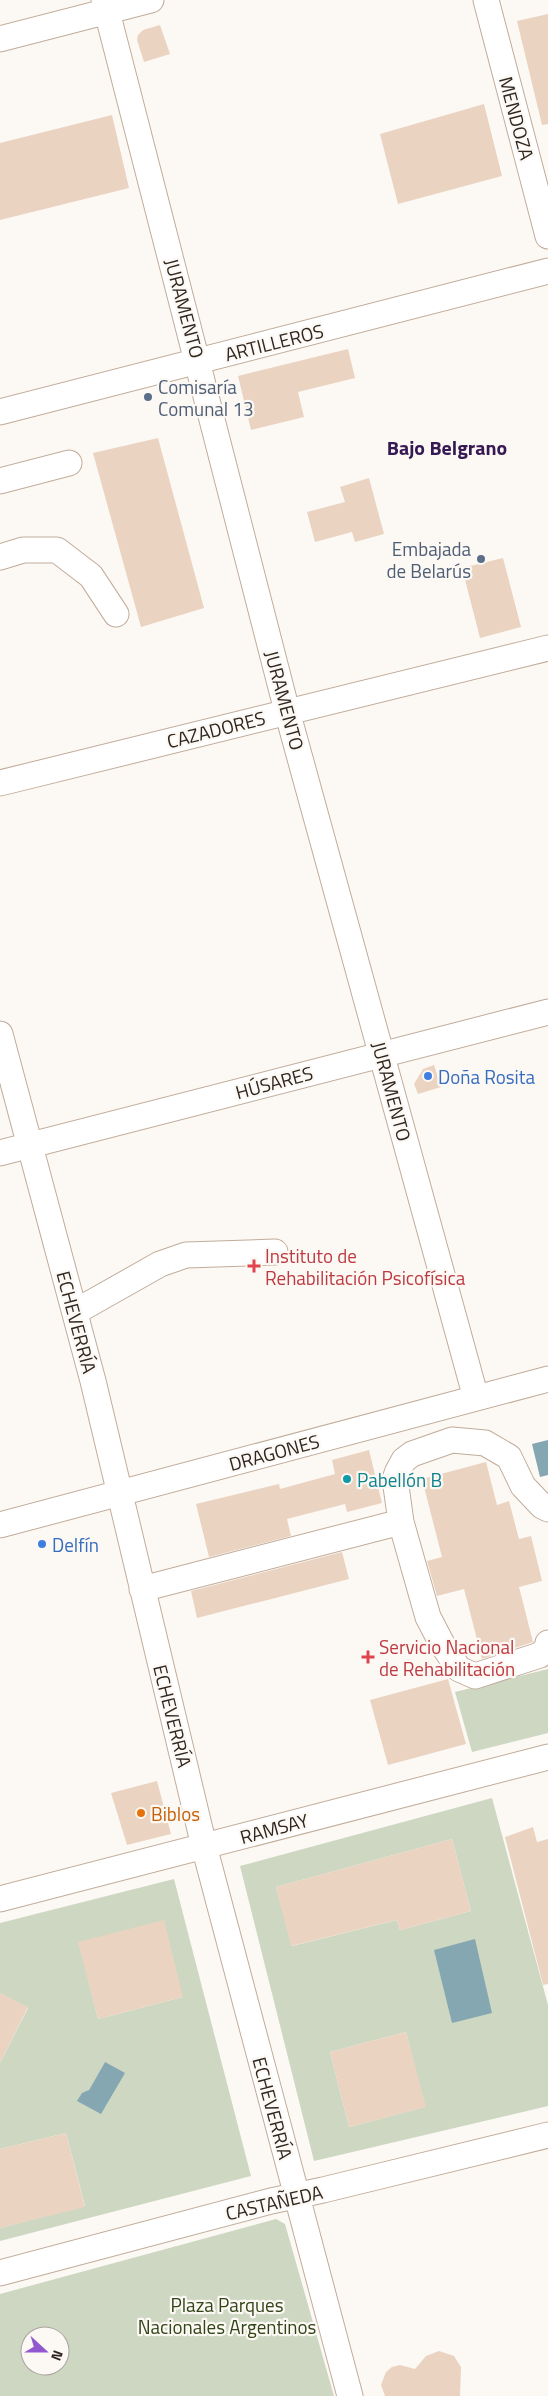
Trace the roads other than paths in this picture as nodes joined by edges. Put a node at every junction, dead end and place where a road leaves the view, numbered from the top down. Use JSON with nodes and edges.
{"nodes":[{"id":1,"x":151,"y":0,"type":"edge"},
{"id":2,"x":486,"y":0,"type":"edge"},
{"id":3,"x":106,"y":6,"type":"edge"},
{"id":4,"x":0,"y":39,"type":"edge"},
{"id":5,"x":548,"y":236,"type":"edge"},
{"id":6,"x":548,"y":271,"type":"edge"},
{"id":7,"x":199,"y":361,"type":"junction"},
{"id":8,"x":0,"y":412,"type":"edge"},
{"id":9,"x":69,"y":463,"type":"dead end"},
{"id":10,"x":0,"y":481,"type":"edge"},
{"id":11,"x":0,"y":558,"type":"edge"},
{"id":12,"x":116,"y":614,"type":"dead end"},
{"id":13,"x":548,"y":648,"type":"edge"},
{"id":14,"x":288,"y":711,"type":"junction"},
{"id":15,"x":0,"y":783,"type":"edge"},
{"id":16,"x":548,"y":1012,"type":"edge"},
{"id":17,"x":0,"y":1034,"type":"edge"},
{"id":18,"x":382,"y":1053,"type":"junction"},
{"id":19,"x":31,"y":1145,"type":"junction"},
{"id":20,"x":0,"y":1153,"type":"edge"},
{"id":21,"x":275,"y":1252,"type":"dead end"},
{"id":22,"x":75,"y":1312,"type":"junction"},
{"id":23,"x":548,"y":1379,"type":"edge"},
{"id":24,"x":476,"y":1398,"type":"junction"},
{"id":25,"x":118,"y":1493,"type":"junction"},
{"id":26,"x":548,"y":1509,"type":"edge"},
{"id":27,"x":401,"y":1522,"type":"junction"},
{"id":28,"x":0,"y":1525,"type":"edge"},
{"id":29,"x":142,"y":1589,"type":"junction"},
{"id":30,"x":548,"y":1643,"type":"edge"},
{"id":31,"x":548,"y":1757,"type":"edge"},
{"id":32,"x":204,"y":1846,"type":"junction"},
{"id":33,"x":0,"y":1899,"type":"edge"},
{"id":34,"x":548,"y":2135,"type":"edge"},
{"id":35,"x":296,"y":2196,"type":"junction"},
{"id":36,"x":0,"y":2273,"type":"edge"},
{"id":37,"x":350,"y":2396,"type":"edge"}],
"edges":[{"from":1,"to":3,"type":"street"},
{"from":2,"to":5,"type":"street","name":"MENDOZA"},
{"from":3,"to":4,"type":"street"},
{"from":3,"to":7,"type":"street","name":"JURAMENTO"},
{"from":6,"to":7,"type":"street","name":"ARTILLEROS"},
{"from":7,"to":8,"type":"street","name":"ARTILLEROS"},
{"from":7,"to":14,"type":"street","name":"JURAMENTO"},
{"from":9,"to":10,"type":"street"},
{"from":11,"to":12,"type":"street"},
{"from":13,"to":14,"type":"street","name":"CAZADORES"},
{"from":14,"to":15,"type":"street","name":"CAZADORES"},
{"from":14,"to":18,"type":"street","name":"JURAMENTO"},
{"from":16,"to":18,"type":"street","name":"HÚSARES"},
{"from":17,"to":19,"type":"street","name":"ECHEVERRÍA"},
{"from":18,"to":19,"type":"street","name":"HÚSARES"},
{"from":18,"to":24,"type":"street","name":"JURAMENTO"},
{"from":19,"to":20,"type":"street","name":"HÚSARES"},
{"from":19,"to":22,"type":"street","name":"ECHEVERRÍA"},
{"from":21,"to":22,"type":"street"},
{"from":22,"to":25,"type":"street","name":"ECHEVERRÍA"},
{"from":23,"to":24,"type":"street","name":"DRAGONES"},
{"from":24,"to":25,"type":"street","name":"DRAGONES"},
{"from":25,"to":28,"type":"street","name":"DRAGONES"},
{"from":25,"to":29,"type":"street","name":"ECHEVERRÍA"},
{"from":26,"to":27,"type":"street"},
{"from":27,"to":29,"type":"street"},
{"from":27,"to":30,"type":"street"},
{"from":29,"to":32,"type":"street","name":"ECHEVERRÍA"},
{"from":31,"to":32,"type":"street","name":"RAMSAY"},
{"from":32,"to":33,"type":"street","name":"RAMSAY"},
{"from":32,"to":35,"type":"street","name":"ECHEVERRÍA"},
{"from":34,"to":35,"type":"street","name":"CASTAÑEDA"},
{"from":35,"to":36,"type":"street","name":"CASTAÑEDA"},
{"from":35,"to":37,"type":"street","name":"ECHEVERRÍA"}]}
